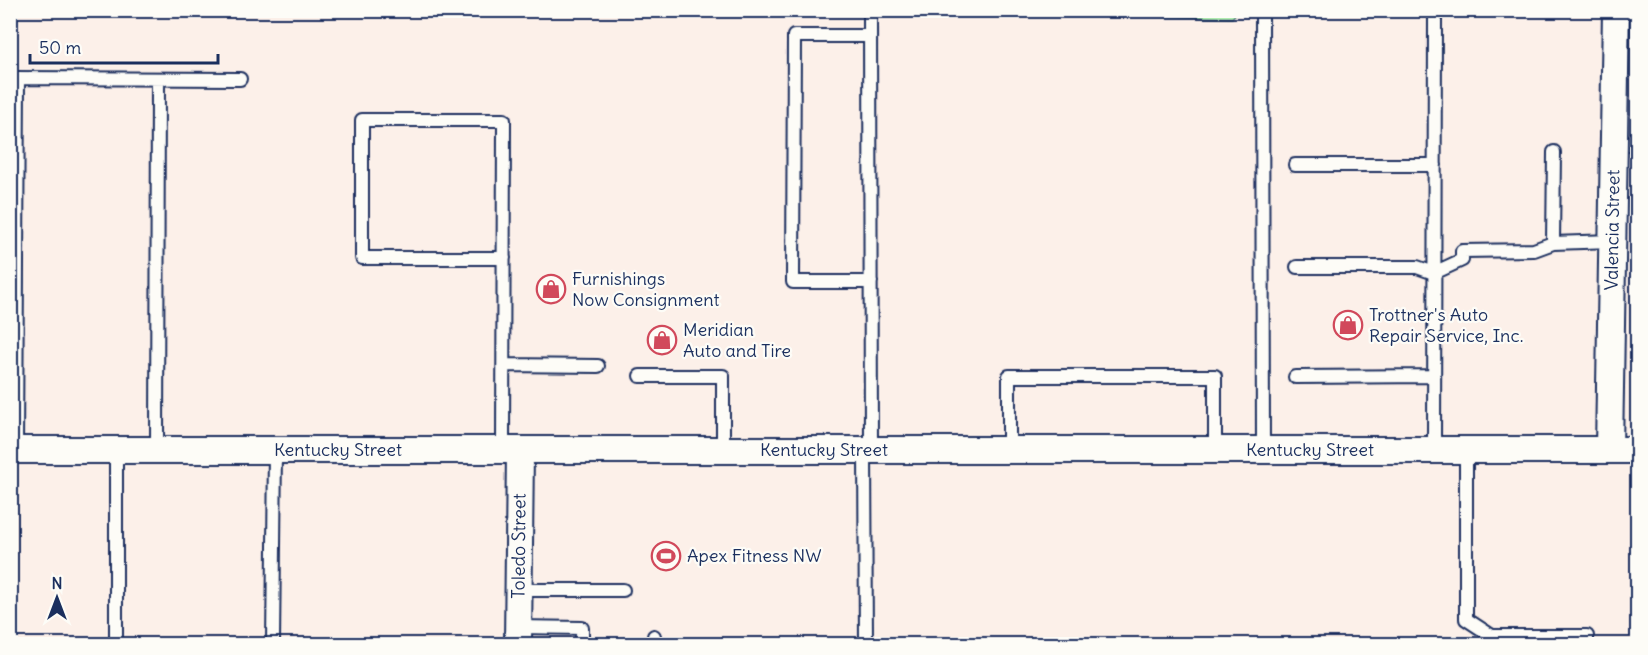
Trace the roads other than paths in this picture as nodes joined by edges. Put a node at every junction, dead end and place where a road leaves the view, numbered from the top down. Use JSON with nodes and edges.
{"nodes":[{"id":1,"x":870,"y":10,"type":"edge"},
{"id":2,"x":1616,"y":10,"type":"edge"},
{"id":3,"x":1262,"y":11,"type":"edge"},
{"id":4,"x":1435,"y":16,"type":"dead end"},
{"id":5,"x":870,"y":36,"type":"junction"},
{"id":6,"x":14,"y":78,"type":"edge"},
{"id":7,"x":158,"y":79,"type":"junction"},
{"id":8,"x":240,"y":79,"type":"dead end"},
{"id":9,"x":1554,"y":152,"type":"dead end"},
{"id":10,"x":1295,"y":165,"type":"dead end"},
{"id":11,"x":1435,"y":165,"type":"junction"},
{"id":12,"x":1612,"y":241,"type":"junction"},
{"id":13,"x":1553,"y":243,"type":"junction"},
{"id":14,"x":504,"y":258,"type":"junction"},
{"id":15,"x":1297,"y":267,"type":"dead end"},
{"id":16,"x":1434,"y":273,"type":"junction"},
{"id":17,"x":870,"y":282,"type":"junction"},
{"id":18,"x":504,"y":365,"type":"junction"},
{"id":19,"x":598,"y":366,"type":"dead end"},
{"id":20,"x":640,"y":376,"type":"dead end"},
{"id":21,"x":1434,"y":376,"type":"junction"},
{"id":22,"x":1295,"y":377,"type":"dead end"},
{"id":23,"x":13,"y":450,"type":"edge"},
{"id":24,"x":116,"y":450,"type":"junction"},
{"id":25,"x":157,"y":450,"type":"junction"},
{"id":26,"x":275,"y":450,"type":"junction"},
{"id":27,"x":512,"y":450,"type":"junction"},
{"id":28,"x":723,"y":450,"type":"junction"},
{"id":29,"x":868,"y":450,"type":"junction"},
{"id":30,"x":1009,"y":450,"type":"junction"},
{"id":31,"x":1215,"y":450,"type":"junction"},
{"id":32,"x":1263,"y":450,"type":"junction"},
{"id":33,"x":1434,"y":450,"type":"junction"},
{"id":34,"x":1466,"y":450,"type":"junction"},
{"id":35,"x":1609,"y":450,"type":"junction"},
{"id":36,"x":1638,"y":450,"type":"edge"},
{"id":37,"x":519,"y":590,"type":"junction"},
{"id":38,"x":623,"y":590,"type":"dead end"},
{"id":39,"x":518,"y":636,"type":"edge"},
{"id":40,"x":116,"y":645,"type":"edge"},
{"id":41,"x":273,"y":645,"type":"edge"},
{"id":42,"x":582,"y":645,"type":"edge"},
{"id":43,"x":866,"y":645,"type":"edge"},
{"id":44,"x":1587,"y":645,"type":"edge"}],
"edges":[{"from":1,"to":5,"type":"lane"},
{"from":2,"to":12,"type":"street","name":"Valencia Street"},
{"from":3,"to":32,"type":"lane"},
{"from":4,"to":11,"type":"lane"},
{"from":5,"to":17,"type":"lane"},
{"from":5,"to":17,"type":"lane"},
{"from":6,"to":7,"type":"lane"},
{"from":6,"to":23,"type":"lane"},
{"from":7,"to":8,"type":"lane"},
{"from":7,"to":25,"type":"lane"},
{"from":9,"to":13,"type":"lane"},
{"from":10,"to":11,"type":"lane"},
{"from":11,"to":16,"type":"lane"},
{"from":12,"to":13,"type":"lane"},
{"from":12,"to":35,"type":"street","name":"Valencia Street"},
{"from":13,"to":16,"type":"lane"},
{"from":14,"to":14,"type":"lane"},
{"from":14,"to":18,"type":"lane"},
{"from":15,"to":16,"type":"lane"},
{"from":16,"to":21,"type":"lane"},
{"from":17,"to":29,"type":"lane"},
{"from":18,"to":19,"type":"lane"},
{"from":18,"to":27,"type":"lane"},
{"from":20,"to":28,"type":"lane"},
{"from":21,"to":22,"type":"lane"},
{"from":21,"to":33,"type":"lane"},
{"from":23,"to":24,"type":"street","name":"Kentucky Street"},
{"from":24,"to":25,"type":"street","name":"Kentucky Street"},
{"from":24,"to":40,"type":"lane"},
{"from":25,"to":26,"type":"street","name":"Kentucky Street"},
{"from":26,"to":27,"type":"street","name":"Kentucky Street"},
{"from":26,"to":41,"type":"lane"},
{"from":27,"to":28,"type":"street","name":"Kentucky Street"},
{"from":27,"to":37,"type":"street","name":"Toledo Street"},
{"from":28,"to":29,"type":"street","name":"Kentucky Street"},
{"from":29,"to":30,"type":"street","name":"Kentucky Street"},
{"from":29,"to":43,"type":"lane"},
{"from":30,"to":31,"type":"street","name":"Kentucky Street"},
{"from":30,"to":31,"type":"lane"},
{"from":31,"to":32,"type":"street","name":"Kentucky Street"},
{"from":32,"to":33,"type":"street","name":"Kentucky Street"},
{"from":33,"to":34,"type":"street","name":"Kentucky Street"},
{"from":34,"to":35,"type":"street","name":"Kentucky Street"},
{"from":34,"to":44,"type":"lane"},
{"from":35,"to":36,"type":"street","name":"Kentucky Street"},
{"from":37,"to":38,"type":"lane"},
{"from":37,"to":39,"type":"street","name":"Toledo Street"},
{"from":39,"to":42,"type":"lane"}]}
